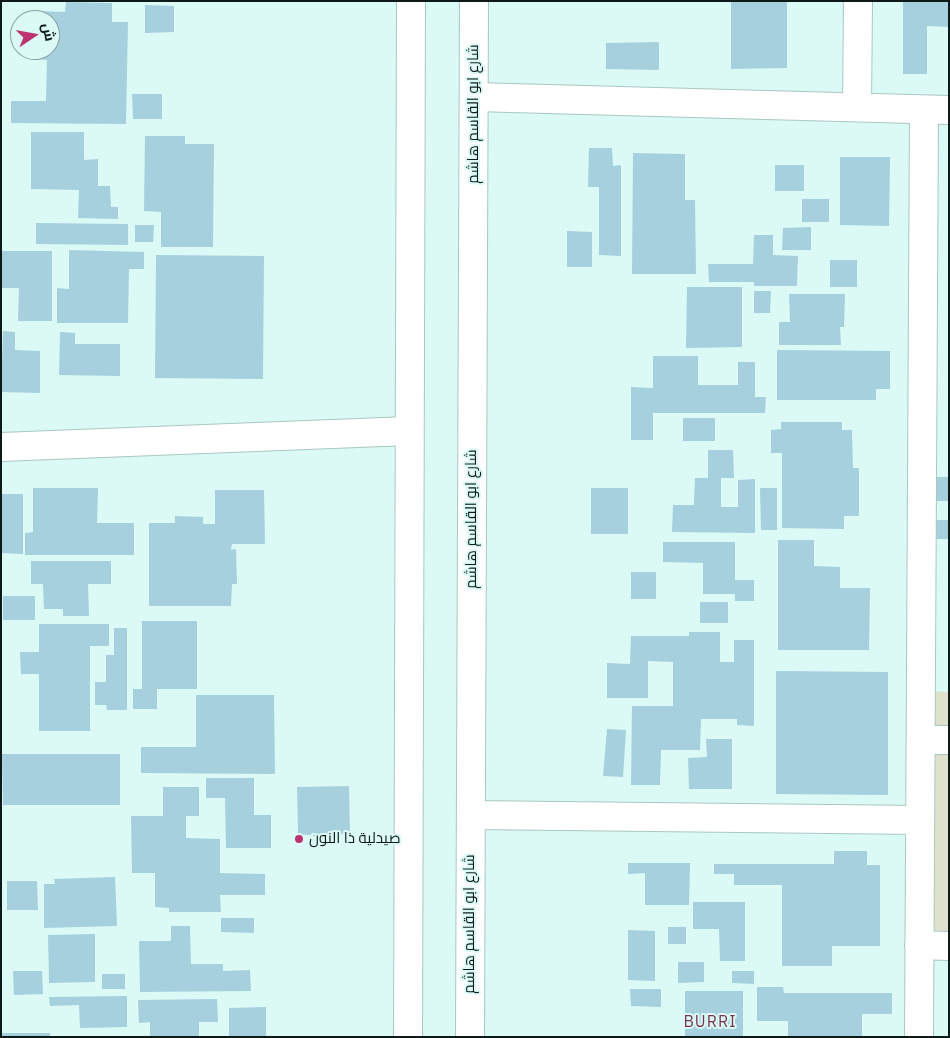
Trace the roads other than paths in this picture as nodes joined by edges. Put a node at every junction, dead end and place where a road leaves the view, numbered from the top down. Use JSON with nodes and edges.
{"nodes":[{"id":1,"x":411,"y":1,"type":"edge"},
{"id":2,"x":474,"y":1,"type":"edge"},
{"id":3,"x":858,"y":1,"type":"edge"},
{"id":4,"x":474,"y":97,"type":"junction"},
{"id":5,"x":857,"y":107,"type":"junction"},
{"id":6,"x":936,"y":110,"type":"edge"},
{"id":7,"x":409,"y":431,"type":"junction"},
{"id":8,"x":1,"y":447,"type":"edge"},
{"id":9,"x":921,"y":740,"type":"junction"},
{"id":10,"x":949,"y":740,"type":"edge"},
{"id":11,"x":470,"y":815,"type":"junction"},
{"id":12,"x":920,"y":820,"type":"junction"},
{"id":13,"x":920,"y":945,"type":"junction"},
{"id":14,"x":949,"y":946,"type":"edge"},
{"id":15,"x":408,"y":1037,"type":"edge"},
{"id":16,"x":470,"y":1037,"type":"edge"},
{"id":17,"x":919,"y":1037,"type":"edge"}],
"edges":[{"from":1,"to":7,"type":"street"},
{"from":2,"to":4,"type":"street","name":"شارع ابو القاسم هاشم"},
{"from":3,"to":5,"type":"street"},
{"from":4,"to":5,"type":"street"},
{"from":4,"to":11,"type":"street","name":"شارع ابو القاسم هاشم"},
{"from":5,"to":6,"type":"street"},
{"from":6,"to":9,"type":"street"},
{"from":7,"to":8,"type":"street"},
{"from":7,"to":15,"type":"street"},
{"from":9,"to":10,"type":"street"},
{"from":9,"to":12,"type":"street"},
{"from":11,"to":12,"type":"street"},
{"from":11,"to":16,"type":"street","name":"شارع ابو القاسم هاشم"},
{"from":12,"to":13,"type":"street"},
{"from":13,"to":14,"type":"street"},
{"from":13,"to":17,"type":"street"}]}
